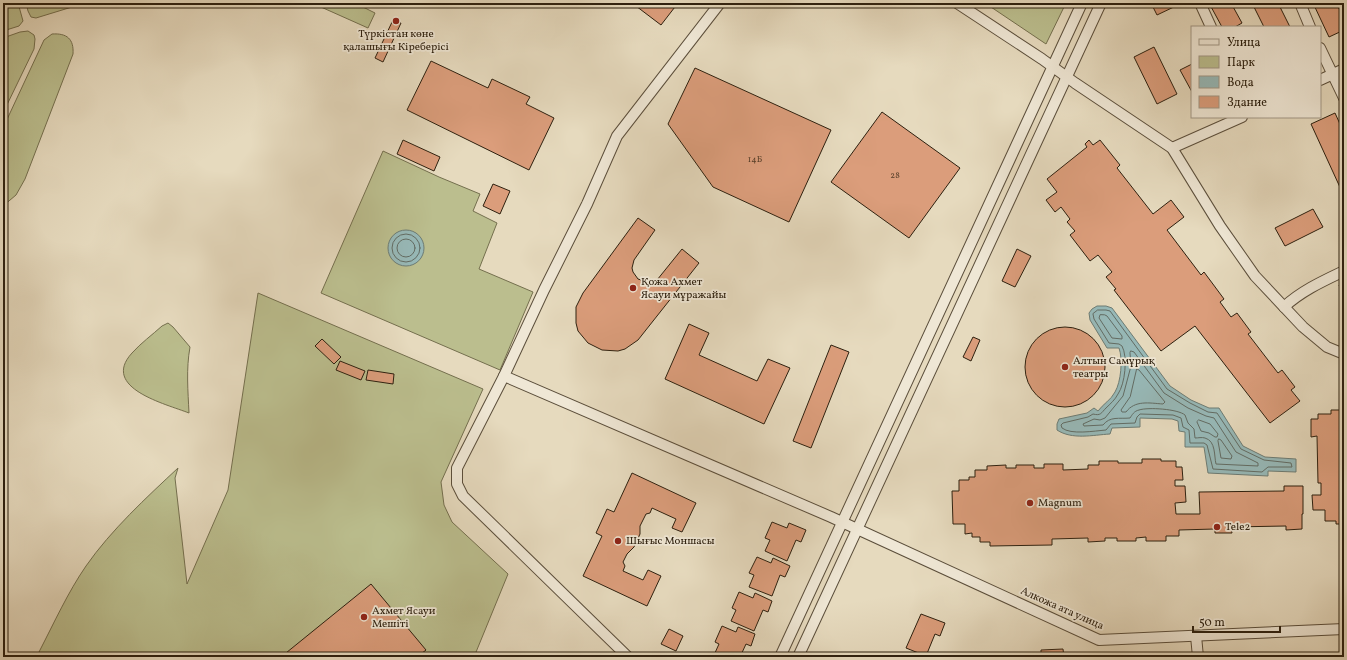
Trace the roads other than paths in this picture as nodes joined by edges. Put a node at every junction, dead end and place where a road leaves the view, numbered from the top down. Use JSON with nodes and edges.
{"nodes":[{"id":1,"x":720,"y":3,"type":"edge"},
{"id":2,"x":957,"y":3,"type":"edge"},
{"id":3,"x":1082,"y":3,"type":"edge"},
{"id":4,"x":1101,"y":3,"type":"edge"},
{"id":5,"x":1200,"y":3,"type":"edge"},
{"id":6,"x":1300,"y":3,"type":"edge"},
{"id":7,"x":1211,"y":26,"type":"edge"},
{"id":8,"x":1310,"y":26,"type":"edge"},
{"id":9,"x":1321,"y":50,"type":"edge"},
{"id":10,"x":1052,"y":66,"type":"junction"},
{"id":11,"x":1344,"y":69,"type":"edge"},
{"id":12,"x":1332,"y":74,"type":"junction"},
{"id":13,"x":1067,"y":77,"type":"junction"},
{"id":14,"x":1321,"y":80,"type":"edge"},
{"id":15,"x":1344,"y":98,"type":"edge"},
{"id":16,"x":1240,"y":118,"type":"edge"},
{"id":17,"x":1172,"y":148,"type":"junction"},
{"id":18,"x":1344,"y":271,"type":"edge"},
{"id":19,"x":1284,"y":307,"type":"junction"},
{"id":20,"x":1344,"y":354,"type":"edge"},
{"id":21,"x":504,"y":376,"type":"junction"},
{"id":22,"x":842,"y":522,"type":"junction"},
{"id":23,"x":858,"y":529,"type":"junction"},
{"id":24,"x":1344,"y":629,"type":"edge"},
{"id":25,"x":1196,"y":636,"type":"junction"},
{"id":26,"x":628,"y":657,"type":"edge"},
{"id":27,"x":780,"y":657,"type":"edge"},
{"id":28,"x":798,"y":657,"type":"edge"},
{"id":29,"x":1198,"y":657,"type":"edge"}],
"edges":[{"from":1,"to":21,"type":"street"},
{"from":2,"to":10,"type":"street"},
{"from":3,"to":10,"type":"street"},
{"from":4,"to":13,"type":"street"},
{"from":5,"to":7,"type":"street"},
{"from":6,"to":8,"type":"street"},
{"from":9,"to":12,"type":"street"},
{"from":10,"to":13,"type":"street"},
{"from":10,"to":22,"type":"street"},
{"from":11,"to":12,"type":"street"},
{"from":12,"to":14,"type":"street"},
{"from":12,"to":15,"type":"street"},
{"from":13,"to":17,"type":"street"},
{"from":13,"to":23,"type":"street"},
{"from":16,"to":17,"type":"street"},
{"from":17,"to":19,"type":"street"},
{"from":18,"to":19,"type":"street"},
{"from":19,"to":20,"type":"street"},
{"from":21,"to":22,"type":"street","name":"Алкожа ата улица"},
{"from":21,"to":26,"type":"street"},
{"from":22,"to":23,"type":"street","name":"Алкожа ата улица"},
{"from":22,"to":27,"type":"street"},
{"from":23,"to":25,"type":"street","name":"Алкожа ата улица"},
{"from":23,"to":28,"type":"street"},
{"from":24,"to":25,"type":"street","name":"Алкожа ата улица"},
{"from":25,"to":29,"type":"street"}]}
